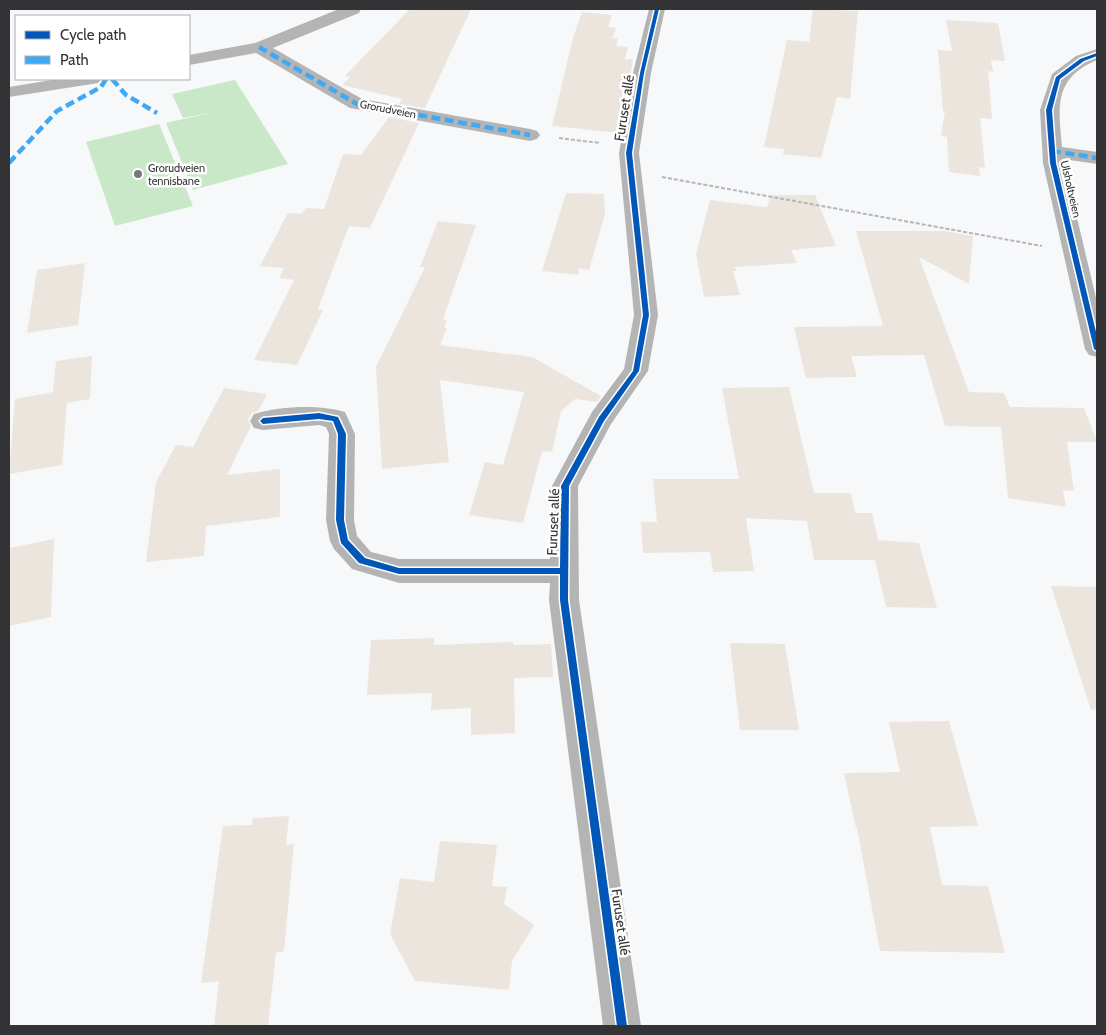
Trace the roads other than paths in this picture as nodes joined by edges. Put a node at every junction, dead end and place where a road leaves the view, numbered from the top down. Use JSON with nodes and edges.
{"nodes":[{"id":1,"x":353,"y":9,"type":"edge"},
{"id":2,"x":657,"y":9,"type":"edge"},
{"id":3,"x":259,"y":47,"type":"junction"},
{"id":4,"x":1097,"y":54,"type":"edge"},
{"id":5,"x":190,"y":60,"type":"edge"},
{"id":6,"x":86,"y":80,"type":"edge"},
{"id":7,"x":9,"y":92,"type":"edge"},
{"id":8,"x":530,"y":135,"type":"road end"},
{"id":9,"x":1052,"y":151,"type":"junction"},
{"id":10,"x":1097,"y":158,"type":"edge"},
{"id":11,"x":1097,"y":349,"type":"edge"},
{"id":12,"x":263,"y":421,"type":"dead end"},
{"id":13,"x":564,"y":571,"type":"junction"},
{"id":14,"x":622,"y":1026,"type":"edge"}],
"edges":[{"from":1,"to":3,"type":"street"},
{"from":2,"to":13,"type":"street","name":"Furuset allé"},
{"from":3,"to":5,"type":"street"},
{"from":3,"to":8,"type":"street","name":"Grorudveien"},
{"from":4,"to":9,"type":"street","name":"Ulsholtveien"},
{"from":6,"to":7,"type":"street"},
{"from":9,"to":10,"type":"street"},
{"from":9,"to":11,"type":"street","name":"Ulsholtveien"},
{"from":12,"to":13,"type":"street"},
{"from":13,"to":14,"type":"street","name":"Furuset allé"}]}
